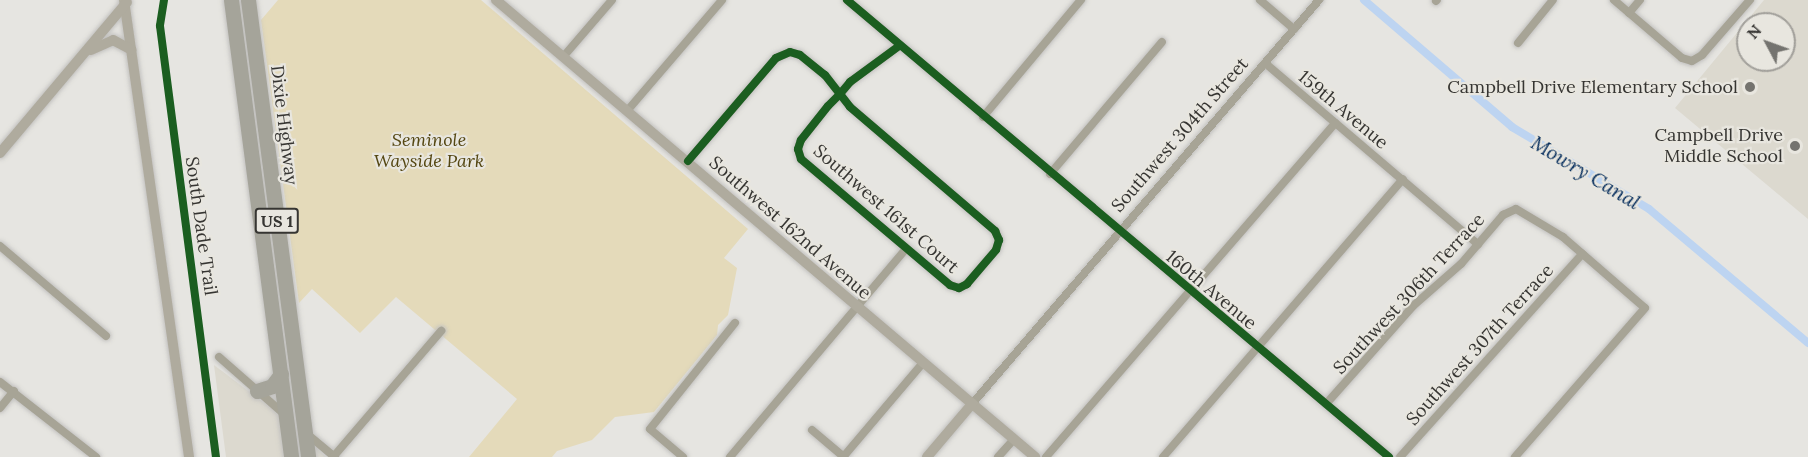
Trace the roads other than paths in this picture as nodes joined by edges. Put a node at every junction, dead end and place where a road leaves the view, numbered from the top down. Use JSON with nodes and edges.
{"nodes":[{"id":1,"x":231,"y":0,"type":"edge"},
{"id":2,"x":240,"y":0,"type":"edge"},
{"id":3,"x":248,"y":0,"type":"edge"},
{"id":4,"x":496,"y":0,"type":"edge"},
{"id":5,"x":612,"y":0,"type":"edge"},
{"id":6,"x":722,"y":0,"type":"edge"},
{"id":7,"x":847,"y":0,"type":"edge"},
{"id":8,"x":1081,"y":0,"type":"edge"},
{"id":9,"x":1260,"y":0,"type":"edge"},
{"id":10,"x":1319,"y":0,"type":"edge"},
{"id":11,"x":1553,"y":0,"type":"edge"},
{"id":12,"x":1614,"y":0,"type":"edge"},
{"id":13,"x":1640,"y":0,"type":"edge"},
{"id":14,"x":1750,"y":0,"type":"edge"},
{"id":15,"x":126,"y":1,"type":"edge"},
{"id":16,"x":1629,"y":13,"type":"junction"},
{"id":17,"x":1294,"y":29,"type":"junction"},
{"id":18,"x":1162,"y":42,"type":"dead end"},
{"id":19,"x":1518,"y":43,"type":"dead end"},
{"id":20,"x":254,"y":44,"type":"junction"},
{"id":21,"x":237,"y":46,"type":"junction"},
{"id":22,"x":899,"y":46,"type":"junction"},
{"id":23,"x":132,"y":50,"type":"junction"},
{"id":24,"x":86,"y":53,"type":"junction"},
{"id":25,"x":563,"y":57,"type":"junction"},
{"id":26,"x":1264,"y":63,"type":"junction"},
{"id":27,"x":840,"y":94,"type":"junction"},
{"id":28,"x":627,"y":111,"type":"junction"},
{"id":29,"x":983,"y":117,"type":"junction"},
{"id":30,"x":1335,"y":123,"type":"junction"},
{"id":31,"x":268,"y":149,"type":"junction"},
{"id":32,"x":0,"y":153,"type":"edge"},
{"id":33,"x":252,"y":161,"type":"junction"},
{"id":34,"x":687,"y":161,"type":"junction"},
{"id":35,"x":1050,"y":174,"type":"junction"},
{"id":36,"x":1403,"y":179,"type":"junction"},
{"id":37,"x":1118,"y":232,"type":"junction"},
{"id":38,"x":1478,"y":244,"type":"junction"},
{"id":39,"x":0,"y":246,"type":"edge"},
{"id":40,"x":906,"y":249,"type":"junction"},
{"id":41,"x":1582,"y":254,"type":"junction"},
{"id":42,"x":283,"y":269,"type":"junction"},
{"id":43,"x":1189,"y":290,"type":"junction"},
{"id":44,"x":856,"y":306,"type":"junction"},
{"id":45,"x":735,"y":323,"type":"dead end"},
{"id":46,"x":441,"y":332,"type":"dead end"},
{"id":47,"x":106,"y":336,"type":"dead end"},
{"id":48,"x":1257,"y":349,"type":"junction"},
{"id":49,"x":219,"y":357,"type":"dead end"},
{"id":50,"x":923,"y":363,"type":"junction"},
{"id":51,"x":280,"y":369,"type":"junction"},
{"id":52,"x":0,"y":382,"type":"edge"},
{"id":53,"x":14,"y":391,"type":"junction"},
{"id":54,"x":257,"y":391,"type":"junction"},
{"id":55,"x":972,"y":404,"type":"junction"},
{"id":56,"x":1326,"y":404,"type":"junction"},
{"id":57,"x":0,"y":408,"type":"edge"},
{"id":58,"x":286,"y":415,"type":"junction"},
{"id":59,"x":813,"y":430,"type":"dead end"},
{"id":60,"x":305,"y":432,"type":"junction"},
{"id":61,"x":1014,"y":439,"type":"junction"},
{"id":62,"x":96,"y":457,"type":"edge"},
{"id":63,"x":189,"y":457,"type":"edge"},
{"id":64,"x":291,"y":457,"type":"edge"},
{"id":65,"x":299,"y":457,"type":"edge"},
{"id":66,"x":308,"y":457,"type":"edge"},
{"id":67,"x":334,"y":457,"type":"edge"},
{"id":68,"x":683,"y":457,"type":"edge"},
{"id":69,"x":730,"y":457,"type":"edge"},
{"id":70,"x":844,"y":457,"type":"edge"},
{"id":71,"x":927,"y":457,"type":"edge"},
{"id":72,"x":998,"y":457,"type":"edge"},
{"id":73,"x":1035,"y":457,"type":"edge"},
{"id":74,"x":1046,"y":457,"type":"edge"},
{"id":75,"x":1163,"y":457,"type":"edge"},
{"id":76,"x":1389,"y":457,"type":"edge"},
{"id":77,"x":1400,"y":457,"type":"edge"},
{"id":78,"x":1515,"y":457,"type":"edge"}],
"edges":[{"from":1,"to":21,"type":"highway","name":"Dixie Highway","number":"US 1"},
{"from":2,"to":20,"type":"highway"},
{"from":3,"to":20,"type":"highway","name":"Dixie Highway","number":"US 1"},
{"from":4,"to":25,"type":"street","name":"Southwest 162nd Avenue"},
{"from":5,"to":25,"type":"street"},
{"from":6,"to":28,"type":"street"},
{"from":7,"to":22,"type":"street","name":"160th Avenue"},
{"from":8,"to":29,"type":"street"},
{"from":9,"to":17,"type":"street"},
{"from":10,"to":17,"type":"street","name":"Southwest 304th Street"},
{"from":11,"to":19,"type":"street"},
{"from":12,"to":16,"type":"street"},
{"from":13,"to":16,"type":"street"},
{"from":14,"to":16,"type":"street"},
{"from":15,"to":23,"type":"street"},
{"from":15,"to":24,"type":"street"},
{"from":17,"to":26,"type":"street","name":"Southwest 304th Street"},
{"from":18,"to":35,"type":"street"},
{"from":20,"to":31,"type":"highway","name":"Dixie Highway","number":"US 1"},
{"from":21,"to":31,"type":"highway"},
{"from":21,"to":33,"type":"highway","name":"Dixie Highway","number":"US 1"},
{"from":22,"to":27,"type":"street"},
{"from":22,"to":29,"type":"street","name":"160th Avenue"},
{"from":23,"to":24,"type":"street"},
{"from":23,"to":63,"type":"street"},
{"from":24,"to":32,"type":"street"},
{"from":25,"to":28,"type":"street","name":"Southwest 162nd Avenue"},
{"from":26,"to":30,"type":"street","name":"159th Avenue"},
{"from":26,"to":37,"type":"street","name":"Southwest 304th Street"},
{"from":27,"to":34,"type":"street"},
{"from":27,"to":40,"type":"street","name":"Southwest 161st Court"},
{"from":27,"to":40,"type":"street","name":"Southwest 161st Court"},
{"from":28,"to":34,"type":"street","name":"Southwest 162nd Avenue"},
{"from":29,"to":35,"type":"street","name":"160th Avenue"},
{"from":30,"to":36,"type":"street","name":"159th Avenue"},
{"from":30,"to":43,"type":"street"},
{"from":31,"to":42,"type":"highway","name":"Dixie Highway","number":"US 1"},
{"from":33,"to":42,"type":"highway"},
{"from":33,"to":51,"type":"highway","name":"Dixie Highway","number":"US 1"},
{"from":34,"to":44,"type":"street","name":"Southwest 162nd Avenue"},
{"from":35,"to":37,"type":"street","name":"160th Avenue"},
{"from":36,"to":38,"type":"street","name":"159th Avenue"},
{"from":36,"to":48,"type":"street"},
{"from":37,"to":43,"type":"street","name":"160th Avenue"},
{"from":37,"to":55,"type":"street","name":"Southwest 304th Street"},
{"from":38,"to":41,"type":"street","name":"Southwest 306th Terrace"},
{"from":38,"to":56,"type":"street","name":"Southwest 306th Terrace"},
{"from":39,"to":47,"type":"street"},
{"from":40,"to":44,"type":"street"},
{"from":41,"to":77,"type":"street","name":"Southwest 307th Terrace"},
{"from":41,"to":78,"type":"street"},
{"from":42,"to":60,"type":"highway","name":"Dixie Highway","number":"US 1"},
{"from":43,"to":48,"type":"street","name":"160th Avenue"},
{"from":43,"to":74,"type":"street"},
{"from":44,"to":50,"type":"street","name":"Southwest 162nd Avenue"},
{"from":44,"to":69,"type":"street"},
{"from":45,"to":68,"type":"street"},
{"from":46,"to":67,"type":"street"},
{"from":48,"to":56,"type":"street","name":"160th Avenue"},
{"from":48,"to":75,"type":"street"},
{"from":49,"to":54,"type":"street"},
{"from":50,"to":55,"type":"street","name":"Southwest 162nd Avenue"},
{"from":50,"to":70,"type":"street"},
{"from":51,"to":54,"type":"highway"},
{"from":51,"to":58,"type":"highway","number":"US 1"},
{"from":51,"to":60,"type":"highway"},
{"from":52,"to":53,"type":"street"},
{"from":53,"to":57,"type":"street"},
{"from":53,"to":62,"type":"street"},
{"from":54,"to":58,"type":"street"},
{"from":55,"to":61,"type":"street","name":"Southwest 162nd Avenue"},
{"from":55,"to":71,"type":"street","name":"Southwest 304th Street"},
{"from":56,"to":76,"type":"street","name":"160th Avenue"},
{"from":58,"to":64,"type":"highway","number":"US 1"},
{"from":58,"to":65,"type":"highway"},
{"from":59,"to":70,"type":"street"},
{"from":60,"to":66,"type":"highway","number":"US 1"},
{"from":60,"to":67,"type":"street"},
{"from":61,"to":72,"type":"street"},
{"from":61,"to":73,"type":"street","name":"Southwest 162nd Avenue"}]}
